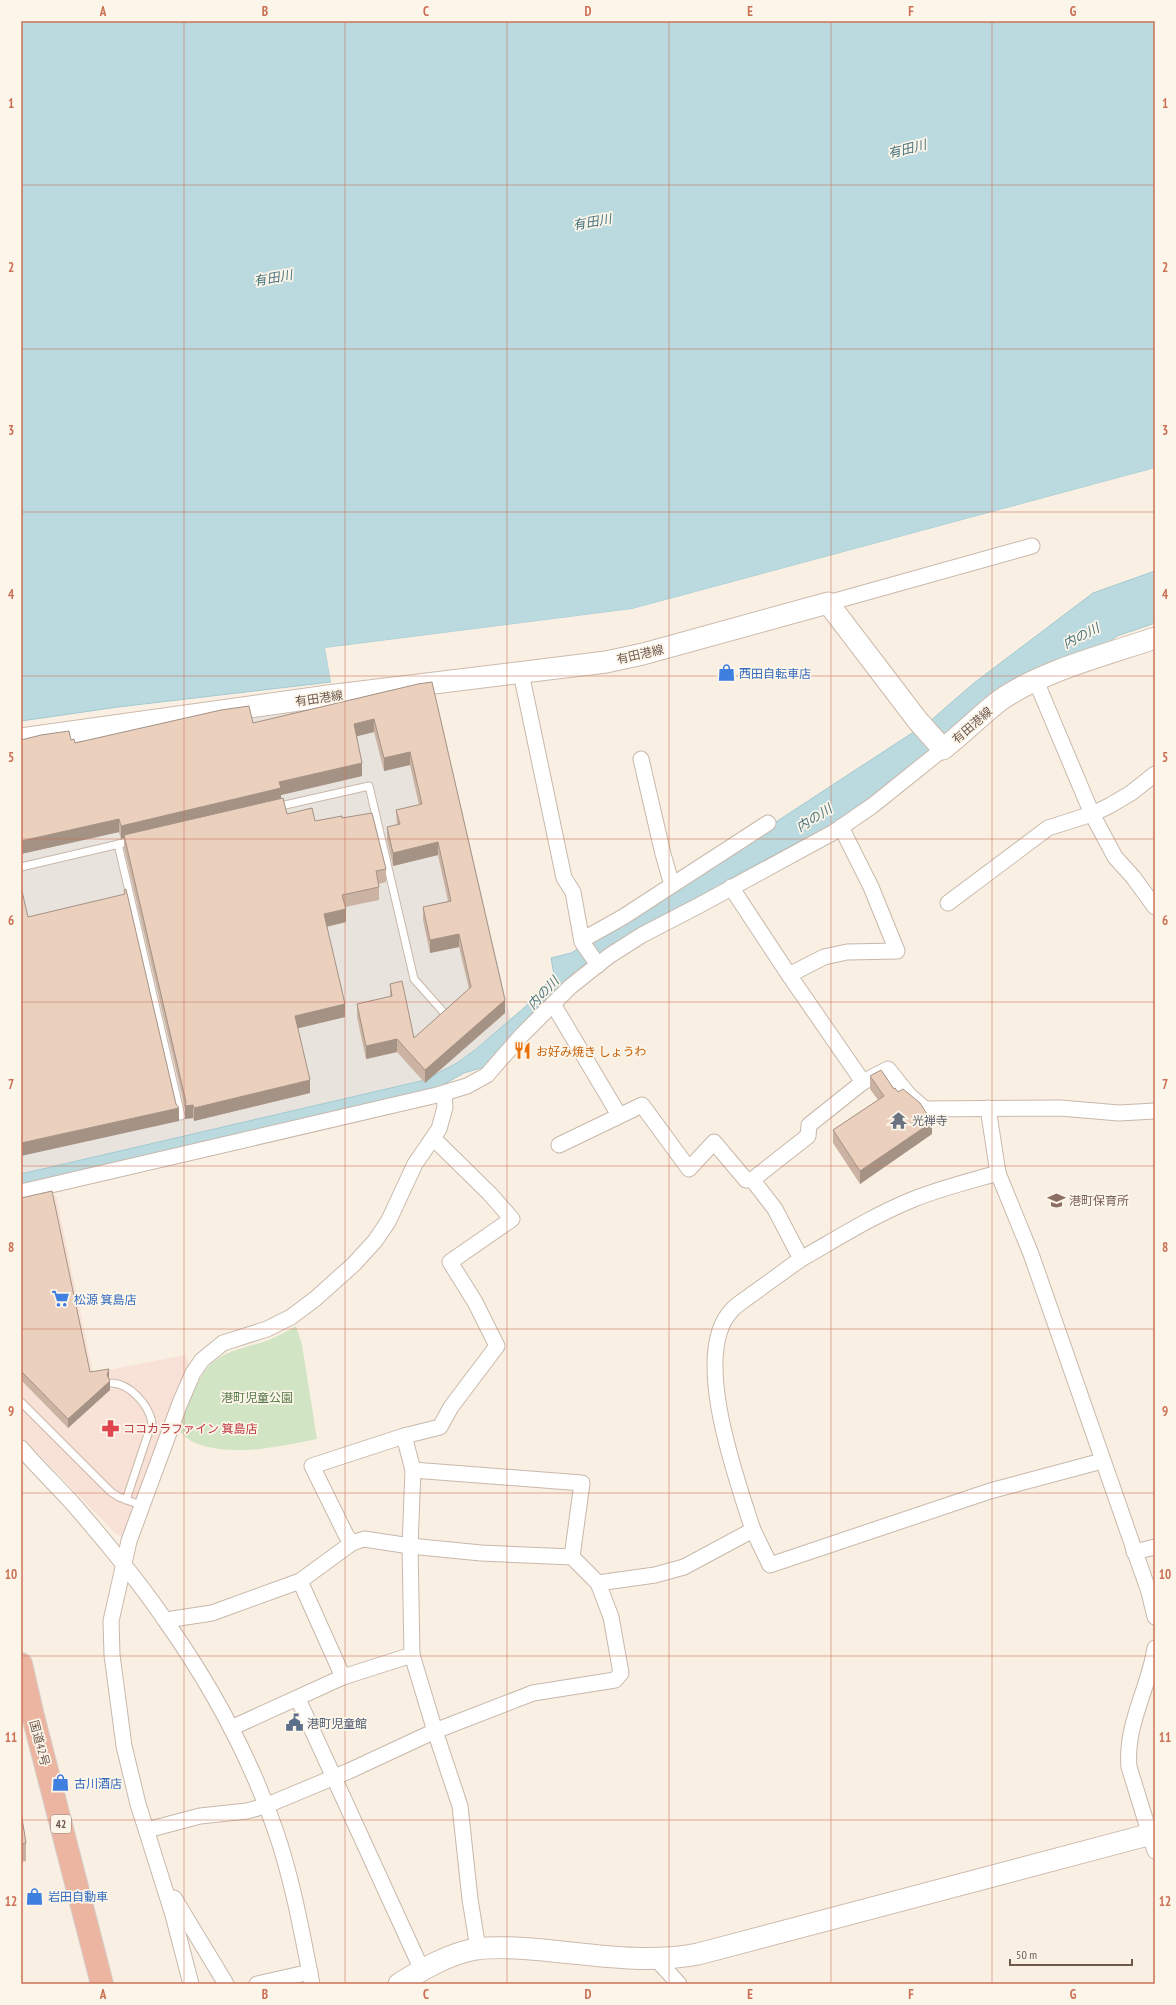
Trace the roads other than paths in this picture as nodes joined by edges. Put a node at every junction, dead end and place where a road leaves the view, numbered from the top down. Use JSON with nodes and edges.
{"nodes":[{"id":1,"x":1032,"y":546,"type":"dead end"},
{"id":2,"x":828,"y":603,"type":"junction"},
{"id":3,"x":1155,"y":638,"type":"edge"},
{"id":4,"x":521,"y":673,"type":"junction"},
{"id":5,"x":1036,"y":681,"type":"junction"},
{"id":6,"x":21,"y":739,"type":"edge"},
{"id":7,"x":941,"y":746,"type":"junction"},
{"id":8,"x":642,"y":759,"type":"dead end"},
{"id":9,"x":1155,"y":774,"type":"edge"},
{"id":10,"x":270,"y":809,"type":"edge"},
{"id":11,"x":1092,"y":814,"type":"junction"},
{"id":12,"x":768,"y":823,"type":"dead end"},
{"id":13,"x":841,"y":827,"type":"junction"},
{"id":14,"x":140,"y":839,"type":"edge"},
{"id":15,"x":118,"y":844,"type":"junction"},
{"id":16,"x":21,"y":867,"type":"edge"},
{"id":17,"x":672,"y":885,"type":"junction"},
{"id":18,"x":731,"y":887,"type":"junction"},
{"id":19,"x":948,"y":903,"type":"dead end"},
{"id":20,"x":1155,"y":907,"type":"edge"},
{"id":21,"x":582,"y":941,"type":"junction"},
{"id":22,"x":596,"y":963,"type":"junction"},
{"id":23,"x":789,"y":975,"type":"junction"},
{"id":24,"x":553,"y":1004,"type":"junction"},
{"id":25,"x":446,"y":1014,"type":"edge"},
{"id":26,"x":863,"y":1082,"type":"junction"},
{"id":27,"x":444,"y":1093,"type":"junction"},
{"id":28,"x":988,"y":1108,"type":"junction"},
{"id":29,"x":1155,"y":1111,"type":"edge"},
{"id":30,"x":619,"y":1115,"type":"junction"},
{"id":31,"x":181,"y":1116,"type":"dead end"},
{"id":32,"x":433,"y":1138,"type":"junction"},
{"id":33,"x":559,"y":1144,"type":"dead end"},
{"id":34,"x":998,"y":1173,"type":"junction"},
{"id":35,"x":752,"y":1180,"type":"junction"},
{"id":36,"x":21,"y":1192,"type":"edge"},
{"id":37,"x":801,"y":1259,"type":"junction"},
{"id":38,"x":112,"y":1383,"type":"dead end"},
{"id":39,"x":21,"y":1402,"type":"edge"},
{"id":40,"x":404,"y":1436,"type":"junction"},
{"id":41,"x":21,"y":1448,"type":"edge"},
{"id":42,"x":21,"y":1456,"type":"edge"},
{"id":43,"x":1102,"y":1461,"type":"junction"},
{"id":44,"x":38,"y":1468,"type":"junction"},
{"id":45,"x":413,"y":1470,"type":"junction"},
{"id":46,"x":126,"y":1500,"type":"junction"},
{"id":47,"x":143,"y":1506,"type":"junction"},
{"id":48,"x":753,"y":1530,"type":"junction"},
{"id":49,"x":352,"y":1543,"type":"junction"},
{"id":50,"x":410,"y":1546,"type":"junction"},
{"id":51,"x":1155,"y":1547,"type":"edge"},
{"id":52,"x":1134,"y":1552,"type":"junction"},
{"id":53,"x":572,"y":1557,"type":"junction"},
{"id":54,"x":123,"y":1565,"type":"junction"},
{"id":55,"x":300,"y":1581,"type":"junction"},
{"id":56,"x":598,"y":1583,"type":"junction"},
{"id":57,"x":1155,"y":1617,"type":"edge"},
{"id":58,"x":166,"y":1620,"type":"junction"},
{"id":59,"x":1155,"y":1648,"type":"edge"},
{"id":60,"x":412,"y":1655,"type":"junction"},
{"id":61,"x":21,"y":1664,"type":"edge"},
{"id":62,"x":343,"y":1677,"type":"junction"},
{"id":63,"x":298,"y":1699,"type":"junction"},
{"id":64,"x":231,"y":1728,"type":"junction"},
{"id":65,"x":435,"y":1731,"type":"junction"},
{"id":66,"x":334,"y":1777,"type":"junction"},
{"id":67,"x":265,"y":1806,"type":"junction"},
{"id":68,"x":147,"y":1830,"type":"junction"},
{"id":69,"x":1153,"y":1839,"type":"edge"},
{"id":70,"x":162,"y":1876,"type":"junction"},
{"id":71,"x":478,"y":1949,"type":"junction"},
{"id":72,"x":657,"y":1960,"type":"junction"},
{"id":73,"x":422,"y":1970,"type":"junction"},
{"id":74,"x":311,"y":1978,"type":"edge"},
{"id":75,"x":102,"y":1984,"type":"edge"},
{"id":76,"x":191,"y":1984,"type":"edge"},
{"id":77,"x":226,"y":1984,"type":"edge"},
{"id":78,"x":257,"y":1984,"type":"edge"},
{"id":79,"x":399,"y":1984,"type":"edge"},
{"id":80,"x":679,"y":1984,"type":"edge"}],
"edges":[{"from":1,"to":2,"type":"street"},
{"from":2,"to":4,"type":"main road","name":"有田港線"},
{"from":2,"to":7,"type":"main road","name":"有田港線"},
{"from":3,"to":5,"type":"main road","name":"有田港線"},
{"from":4,"to":6,"type":"main road","name":"有田港線"},
{"from":4,"to":21,"type":"street"},
{"from":5,"to":7,"type":"main road","name":"有田港線"},
{"from":5,"to":11,"type":"street"},
{"from":7,"to":13,"type":"street"},
{"from":8,"to":17,"type":"street"},
{"from":9,"to":11,"type":"street"},
{"from":10,"to":25,"type":"lane"},
{"from":11,"to":19,"type":"street"},
{"from":11,"to":20,"type":"street"},
{"from":12,"to":17,"type":"street"},
{"from":13,"to":18,"type":"street"},
{"from":13,"to":23,"type":"street"},
{"from":14,"to":15,"type":"lane"},
{"from":15,"to":16,"type":"lane"},
{"from":15,"to":31,"type":"lane"},
{"from":17,"to":21,"type":"street"},
{"from":18,"to":22,"type":"street"},
{"from":18,"to":23,"type":"street"},
{"from":21,"to":22,"type":"street"},
{"from":22,"to":24,"type":"street"},
{"from":23,"to":26,"type":"street"},
{"from":24,"to":27,"type":"street"},
{"from":24,"to":30,"type":"street"},
{"from":26,"to":28,"type":"street"},
{"from":26,"to":35,"type":"street"},
{"from":27,"to":32,"type":"street"},
{"from":27,"to":36,"type":"street"},
{"from":28,"to":29,"type":"street"},
{"from":28,"to":34,"type":"street"},
{"from":30,"to":33,"type":"street"},
{"from":30,"to":35,"type":"street"},
{"from":32,"to":40,"type":"street"},
{"from":32,"to":47,"type":"street"},
{"from":34,"to":37,"type":"street"},
{"from":34,"to":43,"type":"street"},
{"from":35,"to":37,"type":"street"},
{"from":37,"to":48,"type":"street"},
{"from":38,"to":46,"type":"lane"},
{"from":39,"to":46,"type":"lane"},
{"from":40,"to":45,"type":"street"},
{"from":40,"to":49,"type":"street"},
{"from":41,"to":44,"type":"street"},
{"from":42,"to":44,"type":"street"},
{"from":43,"to":48,"type":"street"},
{"from":43,"to":52,"type":"street"},
{"from":44,"to":54,"type":"street"},
{"from":45,"to":50,"type":"street"},
{"from":45,"to":53,"type":"street"},
{"from":46,"to":47,"type":"lane"},
{"from":47,"to":54,"type":"street"},
{"from":48,"to":56,"type":"street"},
{"from":49,"to":50,"type":"street"},
{"from":49,"to":55,"type":"street"},
{"from":50,"to":53,"type":"street"},
{"from":50,"to":60,"type":"street"},
{"from":51,"to":52,"type":"street"},
{"from":52,"to":57,"type":"street"},
{"from":53,"to":56,"type":"street"},
{"from":54,"to":58,"type":"street"},
{"from":54,"to":68,"type":"street"},
{"from":55,"to":58,"type":"street"},
{"from":55,"to":62,"type":"street"},
{"from":56,"to":65,"type":"street"},
{"from":58,"to":64,"type":"street"},
{"from":59,"to":69,"type":"street"},
{"from":60,"to":62,"type":"street"},
{"from":60,"to":65,"type":"street"},
{"from":61,"to":75,"type":"highway","name":"国道42号","number":"42"},
{"from":62,"to":63,"type":"street"},
{"from":63,"to":64,"type":"street"},
{"from":63,"to":66,"type":"street"},
{"from":64,"to":67,"type":"street"},
{"from":65,"to":66,"type":"street"},
{"from":65,"to":71,"type":"street"},
{"from":66,"to":67,"type":"street"},
{"from":66,"to":73,"type":"street"},
{"from":67,"to":68,"type":"street"},
{"from":67,"to":74,"type":"street"},
{"from":68,"to":70,"type":"street"},
{"from":69,"to":72,"type":"main road"},
{"from":70,"to":76,"type":"street"},
{"from":70,"to":77,"type":"street"},
{"from":71,"to":72,"type":"main road"},
{"from":71,"to":73,"type":"main road"},
{"from":72,"to":80,"type":"street"},
{"from":73,"to":79,"type":"main road"},
{"from":74,"to":78,"type":"street"}]}
